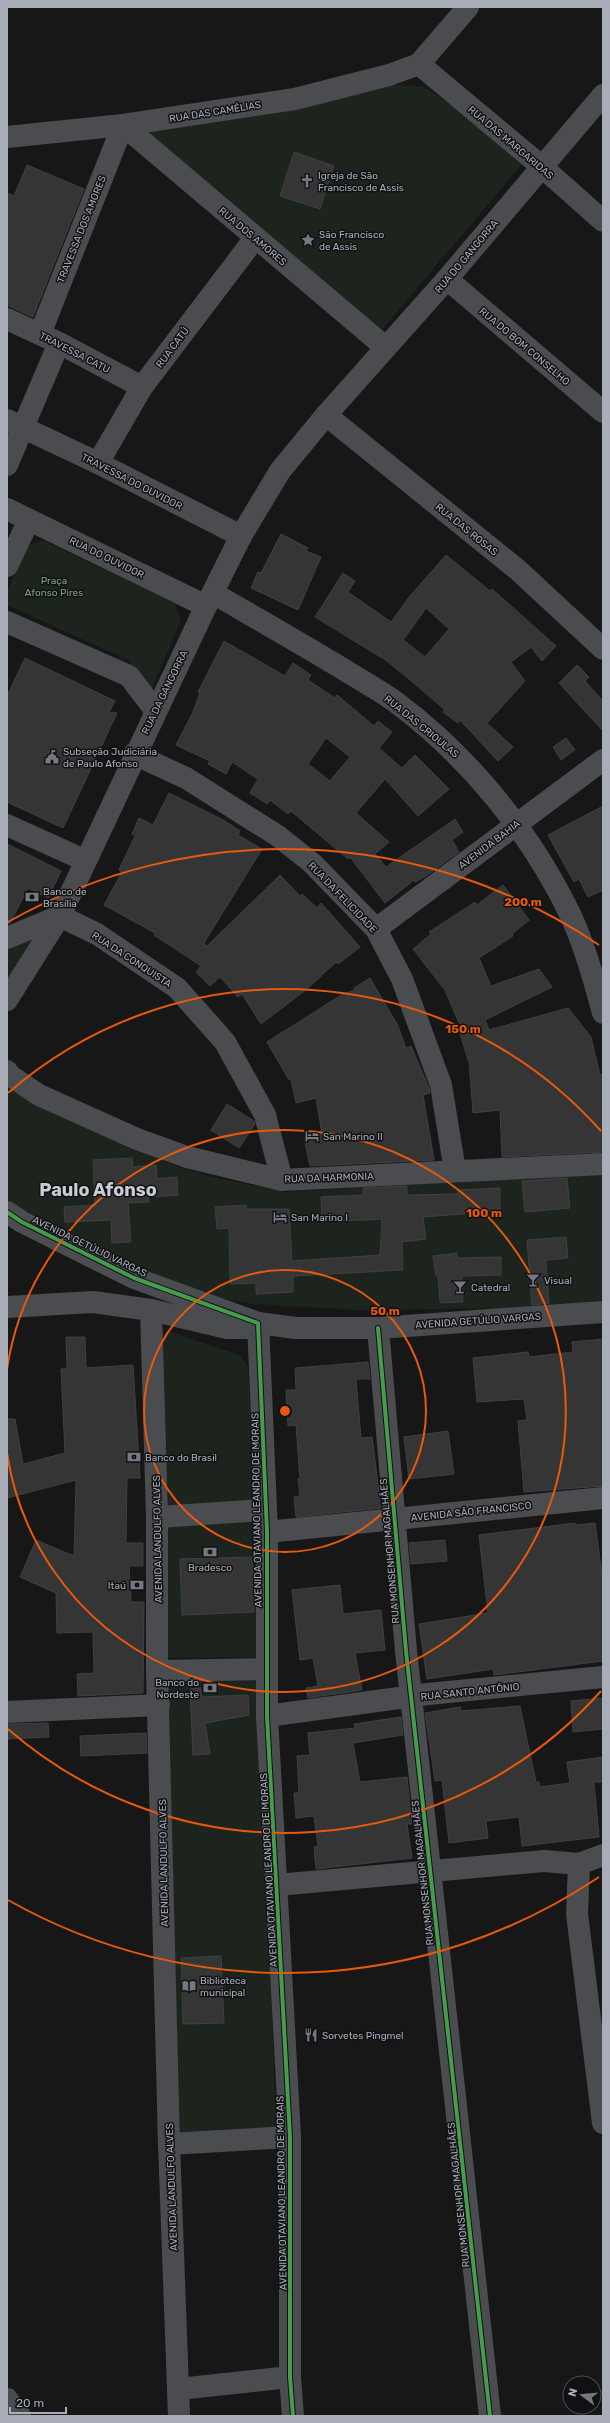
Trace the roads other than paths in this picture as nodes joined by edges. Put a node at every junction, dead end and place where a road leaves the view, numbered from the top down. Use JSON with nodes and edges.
{"nodes":[{"id":1,"x":468,"y":7,"type":"edge"},
{"id":2,"x":418,"y":64,"type":"junction"},
{"id":3,"x":603,"y":95,"type":"edge"},
{"id":4,"x":123,"y":125,"type":"junction"},
{"id":5,"x":7,"y":137,"type":"edge"},
{"id":6,"x":541,"y":166,"type":"junction"},
{"id":7,"x":603,"y":221,"type":"edge"},
{"id":8,"x":254,"y":238,"type":"junction"},
{"id":9,"x":447,"y":279,"type":"junction"},
{"id":10,"x":7,"y":319,"type":"edge"},
{"id":11,"x":40,"y":334,"type":"junction"},
{"id":12,"x":59,"y":343,"type":"junction"},
{"id":13,"x":385,"y":347,"type":"junction"},
{"id":14,"x":142,"y":387,"type":"junction"},
{"id":15,"x":603,"y":412,"type":"edge"},
{"id":16,"x":326,"y":415,"type":"junction"},
{"id":17,"x":15,"y":424,"type":"edge"},
{"id":18,"x":98,"y":463,"type":"junction"},
{"id":19,"x":7,"y":465,"type":"edge"},
{"id":20,"x":7,"y":509,"type":"edge"},
{"id":21,"x":29,"y":520,"type":"junction"},
{"id":22,"x":241,"y":536,"type":"junction"},
{"id":23,"x":7,"y":566,"type":"edge"},
{"id":24,"x":209,"y":599,"type":"junction"},
{"id":25,"x":7,"y":622,"type":"edge"},
{"id":26,"x":603,"y":649,"type":"edge"},
{"id":27,"x":155,"y":710,"type":"junction"},
{"id":28,"x":134,"y":754,"type":"junction"},
{"id":29,"x":603,"y":760,"type":"edge"},
{"id":30,"x":516,"y":825,"type":"junction"},
{"id":31,"x":7,"y":826,"type":"edge"},
{"id":32,"x":84,"y":860,"type":"junction"},
{"id":33,"x":60,"y":916,"type":"junction"},
{"id":34,"x":376,"y":929,"type":"junction"},
{"id":35,"x":7,"y":938,"type":"edge"},
{"id":36,"x":7,"y":1000,"type":"edge"},
{"id":37,"x":603,"y":1013,"type":"edge"},
{"id":38,"x":7,"y":1071,"type":"edge"},
{"id":39,"x":603,"y":1164,"type":"edge"},
{"id":40,"x":455,"y":1171,"type":"junction"},
{"id":41,"x":282,"y":1180,"type":"junction"},
{"id":42,"x":12,"y":1220,"type":"edge"},
{"id":43,"x":7,"y":1307,"type":"edge"},
{"id":44,"x":151,"y":1310,"type":"junction"},
{"id":45,"x":603,"y":1312,"type":"edge"},
{"id":46,"x":258,"y":1323,"type":"junction"},
{"id":47,"x":378,"y":1328,"type":"junction"},
{"id":48,"x":603,"y":1498,"type":"edge"},
{"id":49,"x":265,"y":1510,"type":"junction"},
{"id":50,"x":157,"y":1517,"type":"junction"},
{"id":51,"x":395,"y":1519,"type":"junction"},
{"id":52,"x":267,"y":1532,"type":"junction"},
{"id":53,"x":266,"y":1669,"type":"junction"},
{"id":54,"x":157,"y":1671,"type":"junction"},
{"id":55,"x":603,"y":1677,"type":"edge"},
{"id":56,"x":412,"y":1697,"type":"junction"},
{"id":57,"x":159,"y":1705,"type":"junction"},
{"id":58,"x":7,"y":1712,"type":"edge"},
{"id":59,"x":267,"y":1716,"type":"junction"},
{"id":60,"x":603,"y":1855,"type":"edge"},
{"id":61,"x":579,"y":1864,"type":"junction"},
{"id":62,"x":430,"y":1871,"type":"junction"},
{"id":63,"x":277,"y":1885,"type":"junction"},
{"id":64,"x":594,"y":1973,"type":"edge"},
{"id":65,"x":601,"y":2098,"type":"edge"},
{"id":66,"x":603,"y":2123,"type":"edge"},
{"id":67,"x":290,"y":2137,"type":"junction"},
{"id":68,"x":169,"y":2144,"type":"junction"},
{"id":69,"x":290,"y":2377,"type":"junction"},
{"id":70,"x":179,"y":2389,"type":"junction"},
{"id":71,"x":7,"y":2399,"type":"edge"},
{"id":72,"x":20,"y":2416,"type":"edge"},
{"id":73,"x":179,"y":2416,"type":"edge"},
{"id":74,"x":293,"y":2416,"type":"edge"},
{"id":75,"x":490,"y":2416,"type":"edge"}],
"edges":[{"from":1,"to":2,"type":"street"},
{"from":2,"to":4,"type":"street","name":"RUA DAS CAMÉLIAS"},
{"from":2,"to":6,"type":"street","name":"RUA DAS MARGARIDAS"},
{"from":3,"to":6,"type":"street","name":"RUA DO GANGORRA"},
{"from":4,"to":5,"type":"street","name":"RUA DAS CAMÉLIAS"},
{"from":4,"to":8,"type":"street","name":"RUA DOS AMORES"},
{"from":4,"to":11,"type":"street","name":"TRAVESSA DOS AMORES"},
{"from":6,"to":7,"type":"street","name":"RUA DAS MARGARIDAS"},
{"from":6,"to":9,"type":"street","name":"RUA DO GANGORRA"},
{"from":8,"to":13,"type":"street","name":"RUA DOS AMORES"},
{"from":8,"to":14,"type":"street","name":"RUA CATÚ"},
{"from":9,"to":13,"type":"street","name":"RUA DO GANGORRA"},
{"from":9,"to":15,"type":"street","name":"RUA DO BOM CONSELHO"},
{"from":10,"to":11,"type":"street","name":"TRAVESSA CATU"},
{"from":11,"to":12,"type":"street","name":"TRAVESSA CATU"},
{"from":12,"to":14,"type":"street","name":"TRAVESSA CATU"},
{"from":12,"to":17,"type":"street"},
{"from":13,"to":16,"type":"street","name":"RUA DO GANGORRA"},
{"from":14,"to":18,"type":"street","name":"RUA CATÚ"},
{"from":16,"to":22,"type":"street","name":"RUA DA GANGORRA"},
{"from":16,"to":26,"type":"street","name":"RUA DAS ROSAS"},
{"from":17,"to":18,"type":"street","name":"TRAVESSA DO OUVIDOR"},
{"from":17,"to":19,"type":"street"},
{"from":18,"to":22,"type":"street","name":"TRAVESSA DO OUVIDOR"},
{"from":20,"to":21,"type":"street","name":"RUA DO OUVIDOR"},
{"from":21,"to":23,"type":"street"},
{"from":21,"to":24,"type":"street","name":"RUA DO OUVIDOR"},
{"from":22,"to":24,"type":"street","name":"RUA DA GANGORRA"},
{"from":24,"to":27,"type":"street","name":"RUA DA GANGORRA"},
{"from":24,"to":30,"type":"street","name":"RUA DAS CRIOULAS"},
{"from":25,"to":27,"type":"street"},
{"from":27,"to":28,"type":"street","name":"RUA DA GANGORRA"},
{"from":28,"to":32,"type":"street","name":"RUA DA GANGORRA"},
{"from":28,"to":34,"type":"street","name":"RUA DA FELICIDADE"},
{"from":29,"to":30,"type":"street","name":"AVENIDA BAHIA"},
{"from":30,"to":34,"type":"street","name":"AVENIDA BAHIA"},
{"from":30,"to":37,"type":"street","name":"RUA DAS CRIOULAS"},
{"from":31,"to":32,"type":"street"},
{"from":32,"to":33,"type":"street","name":"RUA DA GANGORRA"},
{"from":33,"to":35,"type":"street"},
{"from":33,"to":36,"type":"street","name":"RUA DA GANGORRA"},
{"from":33,"to":41,"type":"street","name":"RUA DA CONQUISTA"},
{"from":34,"to":40,"type":"street","name":"RUA DA FELICIDADE"},
{"from":38,"to":41,"type":"street","name":"RUA DA HARMONIA"},
{"from":39,"to":40,"type":"street","name":"RUA DA HARMONIA"},
{"from":40,"to":41,"type":"street","name":"RUA DA HARMONIA"},
{"from":42,"to":46,"type":"street","name":"AVENIDA GETÚLIO VARGAS"},
{"from":43,"to":44,"type":"street","name":"AVENIDA GETÚLIO VARGAS"},
{"from":44,"to":46,"type":"street","name":"AVENIDA GETÚLIO VARGAS"},
{"from":44,"to":50,"type":"street","name":"AVENIDA LANDULFO ALVES"},
{"from":45,"to":47,"type":"street","name":"AVENIDA GETÚLIO VARGAS"},
{"from":46,"to":47,"type":"street","name":"AVENIDA GETÚLIO VARGAS"},
{"from":46,"to":49,"type":"street","name":"AVENIDA OTAVIANO LEANDRO DE MORAIS"},
{"from":47,"to":51,"type":"street","name":"RUA MONSENHOR MAGALHÃES"},
{"from":48,"to":51,"type":"street","name":"AVENIDA SÃO FRANCISCO"},
{"from":49,"to":50,"type":"street"},
{"from":49,"to":52,"type":"street","name":"AVENIDA OTAVIANO LEANDRO DE MORAIS"},
{"from":50,"to":54,"type":"street","name":"AVENIDA LANDULFO ALVES"},
{"from":51,"to":52,"type":"street","name":"AVENIDA SÃO FRANCISCO"},
{"from":51,"to":56,"type":"street","name":"RUA MONSENHOR MAGALHÃES"},
{"from":52,"to":53,"type":"street","name":"AVENIDA OTAVIANO LEANDRO DE MORAIS"},
{"from":53,"to":54,"type":"street"},
{"from":53,"to":59,"type":"street","name":"AVENIDA OTAVIANO LEANDRO DE MORAIS"},
{"from":54,"to":57,"type":"street","name":"AVENIDA LANDULFO ALVES"},
{"from":55,"to":56,"type":"street","name":"RUA SANTO ANTÔNIO"},
{"from":56,"to":59,"type":"street","name":"RUA SANTO ANTÔNIO"},
{"from":56,"to":62,"type":"street","name":"RUA MONSENHOR MAGALHÃES"},
{"from":57,"to":58,"type":"street"},
{"from":57,"to":68,"type":"street","name":"AVENIDA LANDULFO ALVES"},
{"from":59,"to":63,"type":"street","name":"AVENIDA OTAVIANO LEANDRO DE MORAIS"},
{"from":60,"to":61,"type":"street"},
{"from":61,"to":62,"type":"street"},
{"from":61,"to":64,"type":"street"},
{"from":62,"to":63,"type":"street"},
{"from":62,"to":75,"type":"street","name":"RUA MONSENHOR MAGALHÃES"},
{"from":63,"to":67,"type":"street","name":"AVENIDA OTAVIANO LEANDRO DE MORAIS"},
{"from":64,"to":65,"type":"street"},
{"from":65,"to":66,"type":"street"},
{"from":67,"to":68,"type":"street"},
{"from":67,"to":69,"type":"street","name":"AVENIDA OTAVIANO LEANDRO DE MORAIS"},
{"from":68,"to":70,"type":"street","name":"AVENIDA LANDULFO ALVES"},
{"from":69,"to":70,"type":"street"},
{"from":69,"to":74,"type":"street","name":"AVENIDA OTAVIANO LEANDRO DE MORAIS"},
{"from":70,"to":73,"type":"street","name":"AVENIDA LANDULFO ALVES"},
{"from":71,"to":72,"type":"street"}]}
